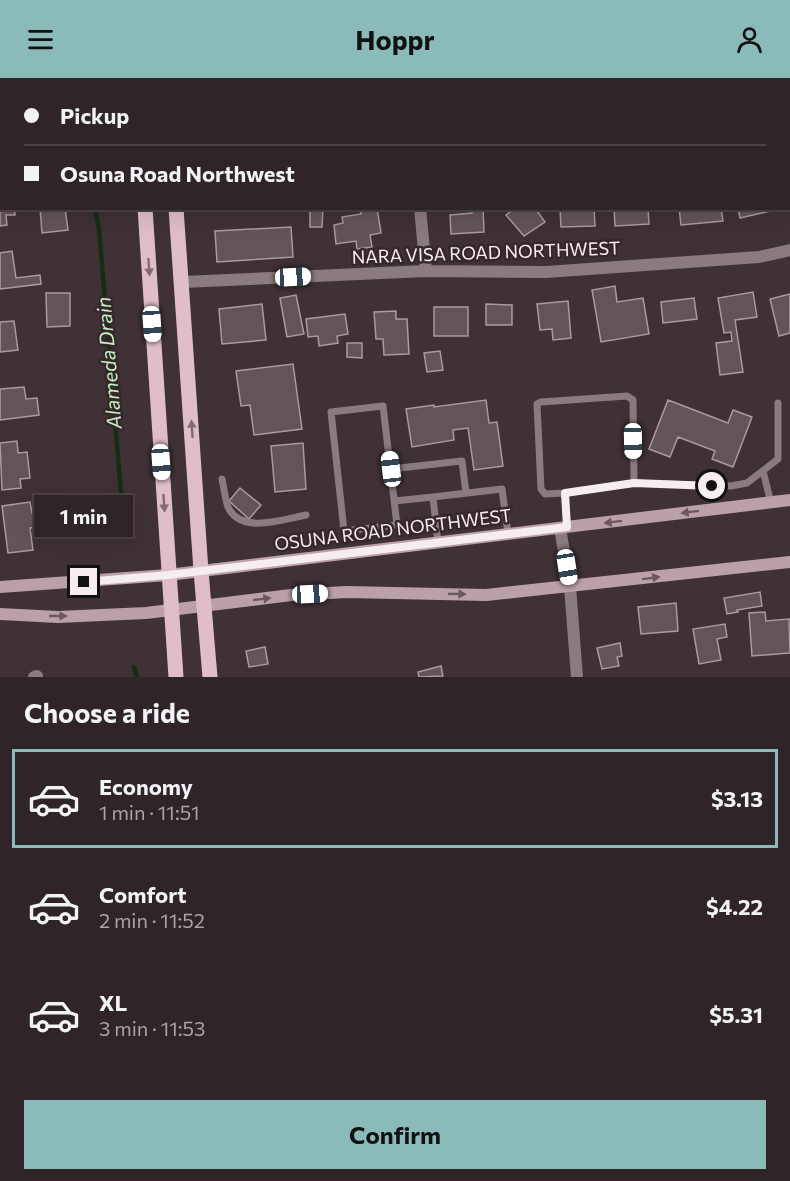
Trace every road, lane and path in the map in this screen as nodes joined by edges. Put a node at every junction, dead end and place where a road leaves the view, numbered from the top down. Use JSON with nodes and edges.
{"nodes":[{"id":1,"x":145,"y":210,"type":"edge"},
{"id":2,"x":176,"y":210,"type":"edge"},
{"id":3,"x":420,"y":210,"type":"edge"},
{"id":4,"x":790,"y":250,"type":"edge"},
{"id":5,"x":426,"y":271,"type":"junction"},
{"id":6,"x":183,"y":282,"type":"junction"},
{"id":7,"x":778,"y":402,"type":"dead end"},
{"id":8,"x":391,"y":469,"type":"junction"},
{"id":9,"x":763,"y":471,"type":"junction"},
{"id":10,"x":222,"y":479,"type":"dead end"},
{"id":11,"x":634,"y":483,"type":"junction"},
{"id":12,"x":466,"y":493,"type":"junction"},
{"id":13,"x":565,"y":493,"type":"junction"},
{"id":14,"x":433,"y":497,"type":"junction"},
{"id":15,"x":790,"y":500,"type":"edge"},
{"id":16,"x":394,"y":501,"type":"junction"},
{"id":17,"x":771,"y":503,"type":"junction"},
{"id":18,"x":306,"y":515,"type":"dead end"},
{"id":19,"x":564,"y":528,"type":"junction"},
{"id":20,"x":508,"y":534,"type":"junction"},
{"id":21,"x":438,"y":543,"type":"junction"},
{"id":22,"x":790,"y":562,"type":"edge"},
{"id":23,"x":201,"y":571,"type":"junction"},
{"id":24,"x":168,"y":575,"type":"junction"},
{"id":25,"x":0,"y":587,"type":"edge"},
{"id":26,"x":570,"y":587,"type":"junction"},
{"id":27,"x":204,"y":605,"type":"junction"},
{"id":28,"x":170,"y":609,"type":"junction"},
{"id":29,"x":0,"y":614,"type":"edge"},
{"id":30,"x":176,"y":677,"type":"edge"},
{"id":31,"x":210,"y":677,"type":"edge"},
{"id":32,"x":577,"y":677,"type":"edge"}],
"edges":[{"from":1,"to":24,"type":"main road","one_way":true},
{"from":2,"to":6,"type":"main road"},
{"from":3,"to":5,"type":"street"},
{"from":4,"to":5,"type":"street","name":"NARA VISA ROAD NORTHWEST"},
{"from":5,"to":6,"type":"street","name":"NARA VISA ROAD NORTHWEST"},
{"from":23,"to":6,"type":"main road","one_way":true},
{"from":7,"to":9,"type":"lane"},
{"from":8,"to":12,"type":"lane"},
{"from":8,"to":16,"type":"lane"},
{"from":8,"to":16,"type":"lane"},
{"from":9,"to":11,"type":"lane"},
{"from":9,"to":17,"type":"lane"},
{"from":10,"to":18,"type":"lane"},
{"from":11,"to":13,"type":"lane"},
{"from":11,"to":13,"type":"lane"},
{"from":12,"to":14,"type":"lane"},
{"from":12,"to":20,"type":"lane"},
{"from":13,"to":19,"type":"lane"},
{"from":14,"to":16,"type":"lane"},
{"from":14,"to":21,"type":"lane"},
{"from":15,"to":17,"type":"main road","name":"OSUNA ROAD NORTHWEST"},
{"from":17,"to":19,"type":"main road","name":"OSUNA ROAD NORTHWEST","one_way":true},
{"from":19,"to":20,"type":"main road","name":"OSUNA ROAD NORTHWEST"},
{"from":19,"to":26,"type":"street"},
{"from":20,"to":21,"type":"main road","name":"OSUNA ROAD NORTHWEST"},
{"from":21,"to":23,"type":"main road","name":"OSUNA ROAD NORTHWEST"},
{"from":26,"to":22,"type":"main road","one_way":true},
{"from":23,"to":24,"type":"main road","name":"OSUNA ROAD NORTHWEST"},
{"from":23,"to":27,"type":"main road"},
{"from":24,"to":25,"type":"main road","name":"OSUNA ROAD NORTHWEST"},
{"from":24,"to":28,"type":"main road"},
{"from":27,"to":26,"type":"main road","one_way":true},
{"from":26,"to":32,"type":"street"},
{"from":27,"to":28,"type":"main road"},
{"from":27,"to":31,"type":"main road"},
{"from":29,"to":28,"type":"main road","one_way":true},
{"from":28,"to":30,"type":"main road"}]}
